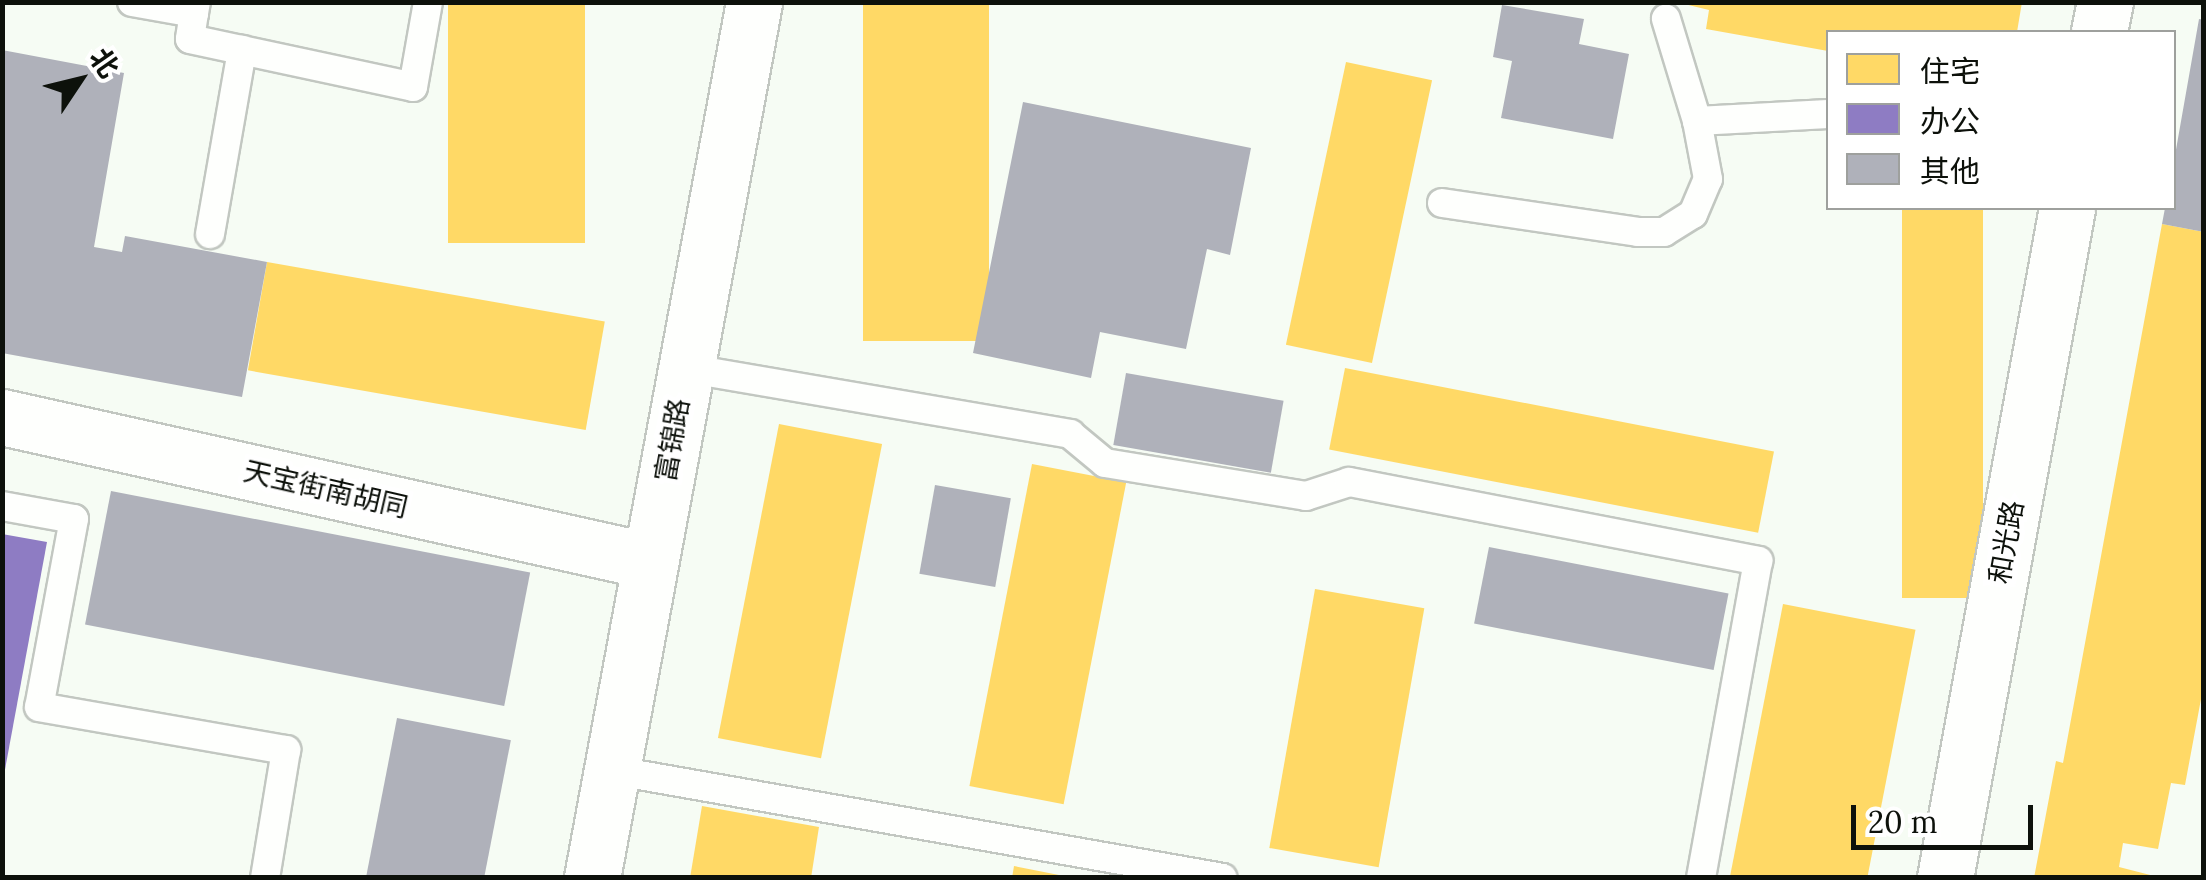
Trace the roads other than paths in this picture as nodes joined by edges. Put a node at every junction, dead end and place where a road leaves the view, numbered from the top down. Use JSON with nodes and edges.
{"nodes":[{"id":1,"x":132,"y":2,"type":"edge"},
{"id":2,"x":428,"y":2,"type":"edge"},
{"id":3,"x":754,"y":2,"type":"edge"},
{"id":4,"x":2105,"y":2,"type":"edge"},
{"id":5,"x":195,"y":8,"type":"edge"},
{"id":6,"x":1666,"y":19,"type":"dead end"},
{"id":7,"x":2099,"y":30,"type":"edge"},
{"id":8,"x":242,"y":50,"type":"junction"},
{"id":9,"x":1826,"y":114,"type":"edge"},
{"id":10,"x":1698,"y":121,"type":"junction"},
{"id":11,"x":1442,"y":203,"type":"dead end"},
{"id":12,"x":2067,"y":210,"type":"edge"},
{"id":13,"x":210,"y":234,"type":"dead end"},
{"id":14,"x":686,"y":368,"type":"junction"},
{"id":15,"x":2,"y":417,"type":"edge"},
{"id":16,"x":2,"y":506,"type":"edge"},
{"id":17,"x":650,"y":560,"type":"junction"},
{"id":18,"x":611,"y":770,"type":"junction"},
{"id":19,"x":265,"y":878,"type":"edge"},
{"id":20,"x":592,"y":878,"type":"edge"},
{"id":21,"x":1223,"y":878,"type":"edge"},
{"id":22,"x":1701,"y":878,"type":"edge"},
{"id":23,"x":1945,"y":878,"type":"edge"}],
"edges":[{"from":1,"to":5,"type":"lane"},
{"from":2,"to":8,"type":"lane"},
{"from":3,"to":14,"type":"street","name":"富锦路"},
{"from":4,"to":7,"type":"street"},
{"from":5,"to":8,"type":"lane"},
{"from":6,"to":10,"type":"lane"},
{"from":8,"to":13,"type":"lane"},
{"from":9,"to":10,"type":"lane"},
{"from":10,"to":11,"type":"lane"},
{"from":12,"to":23,"type":"street","name":"和光路"},
{"from":14,"to":17,"type":"street","name":"富锦路"},
{"from":14,"to":22,"type":"lane"},
{"from":15,"to":17,"type":"street","name":"天宝街南胡同"},
{"from":16,"to":19,"type":"lane"},
{"from":17,"to":18,"type":"street","name":"富锦路"},
{"from":18,"to":20,"type":"street","name":"富锦路"},
{"from":18,"to":21,"type":"lane"}]}
